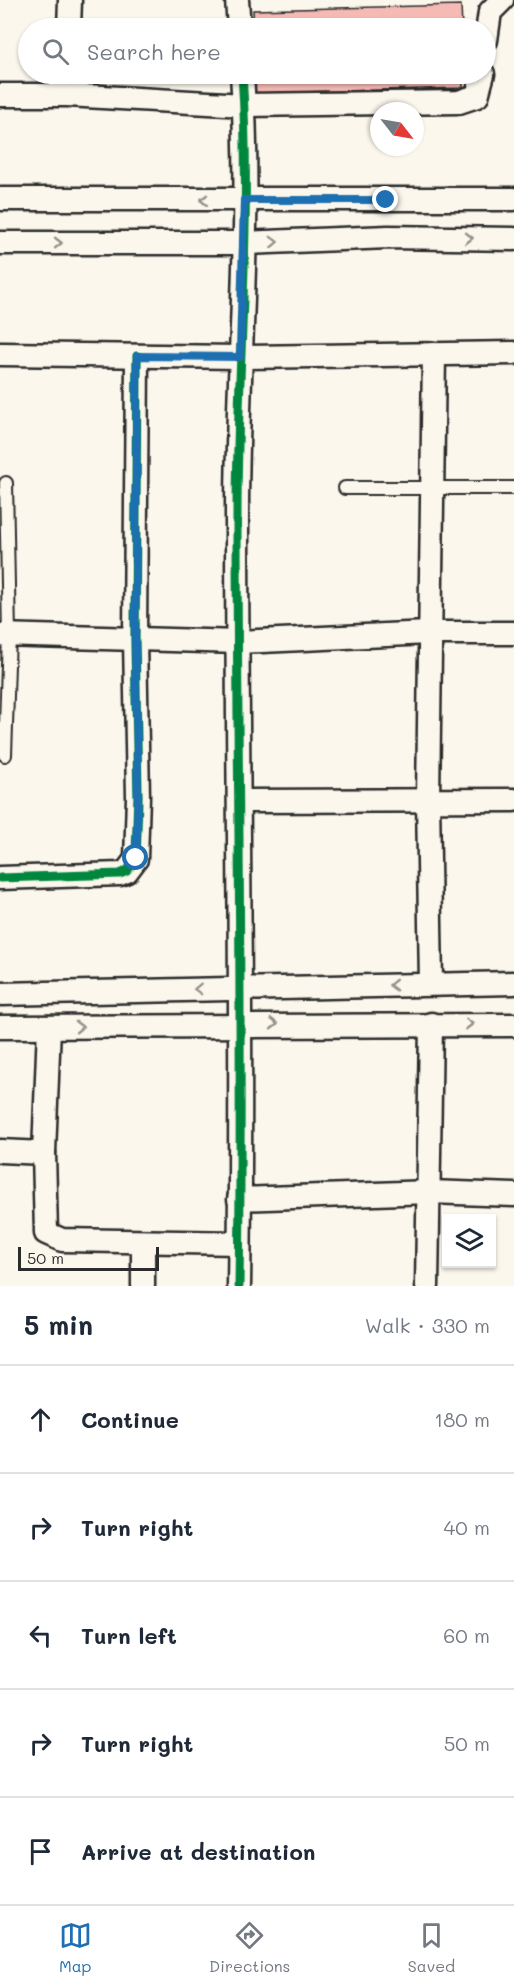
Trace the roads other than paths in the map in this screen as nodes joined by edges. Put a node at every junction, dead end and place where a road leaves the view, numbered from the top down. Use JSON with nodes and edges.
{"nodes":[{"id":1,"x":70,"y":0,"type":"edge"},
{"id":2,"x":237,"y":0,"type":"edge"},
{"id":3,"x":502,"y":0,"type":"edge"},
{"id":4,"x":69,"y":18,"type":"edge"},
{"id":5,"x":238,"y":18,"type":"edge"},
{"id":6,"x":489,"y":18,"type":"edge"},
{"id":7,"x":68,"y":84,"type":"edge"},
{"id":8,"x":243,"y":84,"type":"edge"},
{"id":9,"x":480,"y":84,"type":"edge"},
{"id":10,"x":0,"y":95,"type":"edge"},
{"id":11,"x":244,"y":105,"type":"junction"},
{"id":12,"x":0,"y":199,"type":"edge"},
{"id":13,"x":514,"y":199,"type":"edge"},
{"id":14,"x":244,"y":200,"type":"junction"},
{"id":15,"x":514,"y":238,"type":"edge"},
{"id":16,"x":0,"y":243,"type":"edge"},
{"id":17,"x":244,"y":243,"type":"junction"},
{"id":18,"x":514,"y":353,"type":"edge"},
{"id":19,"x":0,"y":354,"type":"edge"},
{"id":20,"x":434,"y":354,"type":"junction"},
{"id":21,"x":137,"y":356,"type":"junction"},
{"id":22,"x":240,"y":357,"type":"junction"},
{"id":23,"x":6,"y":483,"type":"dead end"},
{"id":24,"x":345,"y":488,"type":"dead end"},
{"id":25,"x":434,"y":488,"type":"junction"},
{"id":26,"x":514,"y":488,"type":"edge"},
{"id":27,"x":428,"y":633,"type":"junction"},
{"id":28,"x":514,"y":633,"type":"edge"},
{"id":29,"x":4,"y":635,"type":"edge"},
{"id":30,"x":135,"y":640,"type":"junction"},
{"id":31,"x":238,"y":642,"type":"junction"},
{"id":32,"x":5,"y":754,"type":"dead end"},
{"id":33,"x":428,"y":799,"type":"junction"},
{"id":34,"x":514,"y":800,"type":"edge"},
{"id":35,"x":241,"y":801,"type":"junction"},
{"id":36,"x":0,"y":878,"type":"edge"},
{"id":37,"x":514,"y":983,"type":"edge"},
{"id":38,"x":431,"y":984,"type":"junction"},
{"id":39,"x":239,"y":988,"type":"junction"},
{"id":40,"x":0,"y":994,"type":"edge"},
{"id":41,"x":241,"y":1024,"type":"junction"},
{"id":42,"x":431,"y":1024,"type":"junction"},
{"id":43,"x":514,"y":1024,"type":"edge"},
{"id":44,"x":0,"y":1027,"type":"edge"},
{"id":45,"x":49,"y":1028,"type":"junction"},
{"id":46,"x":0,"y":1151,"type":"edge"},
{"id":47,"x":44,"y":1153,"type":"junction"},
{"id":48,"x":429,"y":1192,"type":"junction"},
{"id":49,"x":514,"y":1195,"type":"edge"},
{"id":50,"x":240,"y":1199,"type":"junction"},
{"id":51,"x":143,"y":1243,"type":"junction"},
{"id":52,"x":240,"y":1243,"type":"junction"},
{"id":53,"x":143,"y":1286,"type":"edge"},
{"id":54,"x":239,"y":1286,"type":"edge"},
{"id":55,"x":427,"y":1286,"type":"edge"}],
"edges":[{"from":1,"to":4,"type":"street"},
{"from":2,"to":5,"type":"street"},
{"from":3,"to":6,"type":"street"},
{"from":7,"to":10,"type":"street"},
{"from":7,"to":11,"type":"street"},
{"from":8,"to":11,"type":"street"},
{"from":9,"to":11,"type":"street"},
{"from":11,"to":14,"type":"street"},
{"from":14,"to":12,"type":"street","one_way":true},
{"from":13,"to":14,"type":"street"},
{"from":14,"to":17,"type":"street"},
{"from":17,"to":15,"type":"street","one_way":true},
{"from":16,"to":17,"type":"street","one_way":true},
{"from":17,"to":22,"type":"street"},
{"from":18,"to":20,"type":"street"},
{"from":19,"to":21,"type":"street"},
{"from":20,"to":22,"type":"street"},
{"from":20,"to":25,"type":"street"},
{"from":21,"to":22,"type":"street"},
{"from":21,"to":30,"type":"street"},
{"from":22,"to":31,"type":"street"},
{"from":23,"to":29,"type":"lane"},
{"from":24,"to":25,"type":"lane"},
{"from":25,"to":26,"type":"lane"},
{"from":25,"to":27,"type":"street"},
{"from":27,"to":28,"type":"street"},
{"from":27,"to":31,"type":"street"},
{"from":27,"to":33,"type":"street"},
{"from":29,"to":30,"type":"street"},
{"from":29,"to":32,"type":"lane"},
{"from":30,"to":31,"type":"street"},
{"from":30,"to":36,"type":"street"},
{"from":31,"to":35,"type":"street"},
{"from":33,"to":34,"type":"street"},
{"from":33,"to":35,"type":"street"},
{"from":33,"to":38,"type":"street"},
{"from":35,"to":39,"type":"street"},
{"from":37,"to":38,"type":"street"},
{"from":38,"to":39,"type":"street","one_way":true},
{"from":39,"to":40,"type":"street","one_way":true},
{"from":39,"to":41,"type":"street"},
{"from":41,"to":42,"type":"street","one_way":true},
{"from":45,"to":41,"type":"street","one_way":true},
{"from":41,"to":50,"type":"street"},
{"from":42,"to":43,"type":"street","one_way":true},
{"from":42,"to":48,"type":"street"},
{"from":44,"to":45,"type":"street"},
{"from":45,"to":47,"type":"street"},
{"from":46,"to":47,"type":"street"},
{"from":47,"to":51,"type":"street"},
{"from":48,"to":49,"type":"street"},
{"from":48,"to":50,"type":"street"},
{"from":48,"to":55,"type":"street"},
{"from":50,"to":52,"type":"street"},
{"from":51,"to":52,"type":"street"},
{"from":51,"to":53,"type":"street"},
{"from":52,"to":54,"type":"street"}]}
